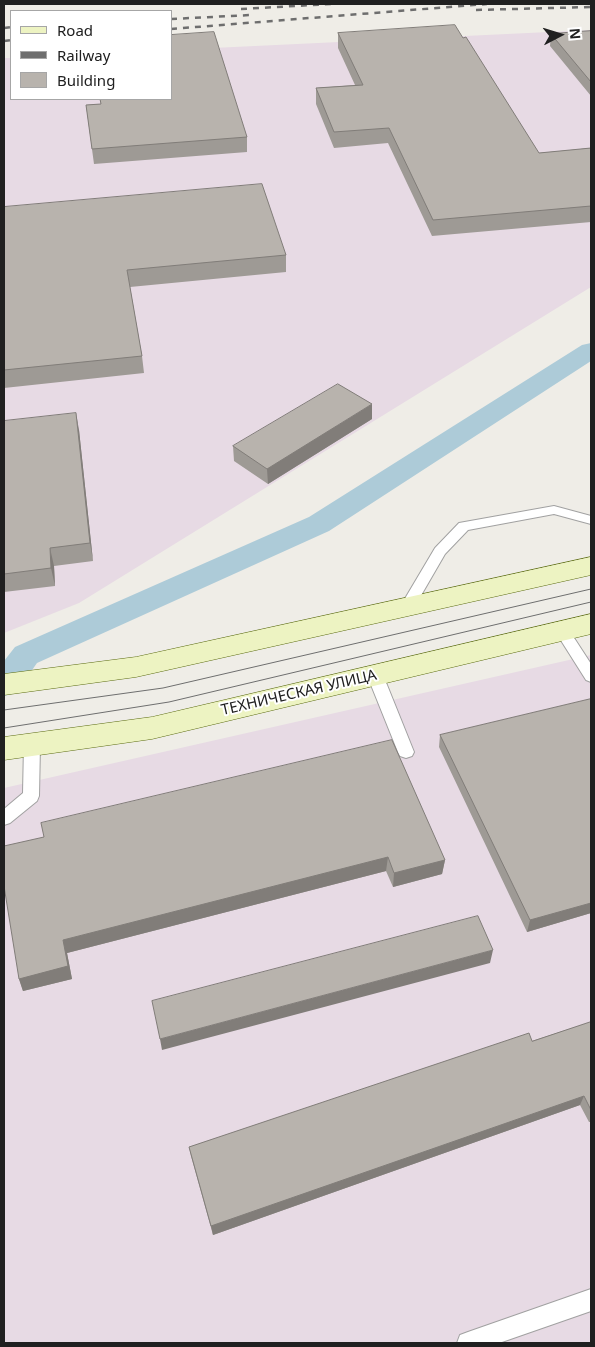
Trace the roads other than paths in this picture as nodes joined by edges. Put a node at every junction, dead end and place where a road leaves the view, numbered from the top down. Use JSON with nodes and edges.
{"nodes":[{"id":1,"x":591,"y":520,"type":"edge"},
{"id":2,"x":591,"y":566,"type":"edge"},
{"id":3,"x":407,"y":606,"type":"junction"},
{"id":4,"x":582,"y":630,"type":"edge"},
{"id":5,"x":375,"y":676,"type":"junction"},
{"id":6,"x":591,"y":676,"type":"edge"},
{"id":7,"x":4,"y":685,"type":"edge"},
{"id":8,"x":14,"y":748,"type":"edge"},
{"id":9,"x":406,"y":752,"type":"dead end"},
{"id":10,"x":4,"y":818,"type":"edge"},
{"id":11,"x":591,"y":1300,"type":"edge"},
{"id":12,"x":468,"y":1343,"type":"edge"}],
"edges":[{"from":1,"to":3,"type":"lane"},
{"from":2,"to":3,"type":"main road"},
{"from":3,"to":7,"type":"main road"},
{"from":4,"to":5,"type":"main road","name":"ТЕХНИЧЕСКАЯ УЛИЦА"},
{"from":4,"to":6,"type":"lane"},
{"from":5,"to":8,"type":"main road","name":"ТЕХНИЧЕСКАЯ УЛИЦА"},
{"from":5,"to":9,"type":"lane"},
{"from":8,"to":10,"type":"lane"},
{"from":11,"to":12,"type":"lane"}]}
